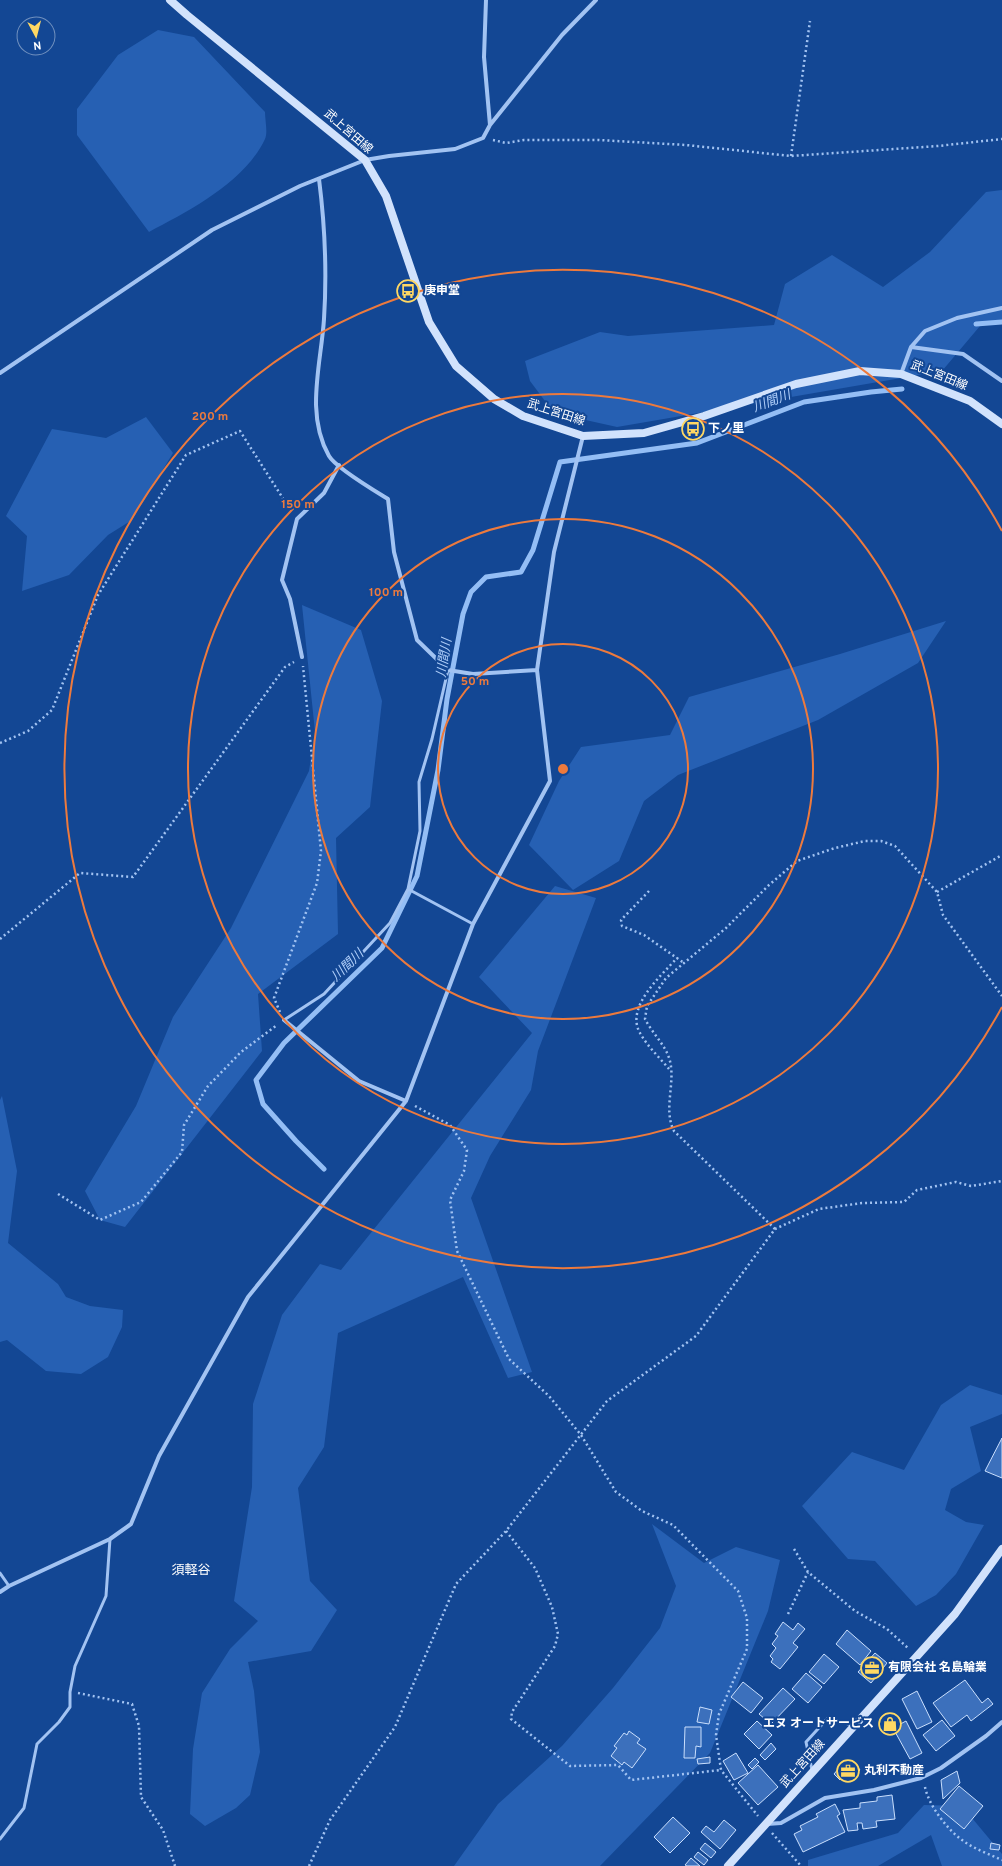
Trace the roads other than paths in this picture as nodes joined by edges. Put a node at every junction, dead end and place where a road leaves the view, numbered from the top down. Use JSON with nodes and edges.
{"nodes":[{"id":1,"x":170,"y":0,"type":"edge"},
{"id":2,"x":486,"y":0,"type":"edge"},
{"id":3,"x":596,"y":0,"type":"edge"},
{"id":4,"x":490,"y":125,"type":"junction"},
{"id":5,"x":365,"y":160,"type":"junction"},
{"id":6,"x":319,"y":180,"type":"junction"},
{"id":7,"x":1002,"y":308,"type":"edge"},
{"id":8,"x":911,"y":347,"type":"junction"},
{"id":9,"x":0,"y":373,"type":"edge"},
{"id":10,"x":901,"y":374,"type":"junction"},
{"id":11,"x":1002,"y":381,"type":"edge"},
{"id":12,"x":1002,"y":424,"type":"edge"},
{"id":13,"x":583,"y":436,"type":"junction"},
{"id":14,"x":339,"y":465,"type":"junction"},
{"id":15,"x":302,"y":657,"type":"road end"},
{"id":16,"x":448,"y":670,"type":"junction"},
{"id":17,"x":537,"y":670,"type":"junction"},
{"id":18,"x":408,"y":889,"type":"junction"},
{"id":19,"x":473,"y":924,"type":"junction"},
{"id":20,"x":284,"y":1020,"type":"joint"},
{"id":21,"x":406,"y":1101,"type":"junction"},
{"id":22,"x":110,"y":1539,"type":"junction"},
{"id":23,"x":1002,"y":1550,"type":"edge"},
{"id":24,"x":0,"y":1573,"type":"edge"},
{"id":25,"x":9,"y":1586,"type":"junction"},
{"id":26,"x":0,"y":1592,"type":"edge"},
{"id":27,"x":1002,"y":1722,"type":"edge"},
{"id":28,"x":854,"y":1726,"type":"junction"},
{"id":29,"x":812,"y":1772,"type":"junction"},
{"id":30,"x":765,"y":1824,"type":"junction"},
{"id":31,"x":0,"y":1839,"type":"edge"},
{"id":32,"x":728,"y":1866,"type":"edge"}],
"edges":[{"from":1,"to":5,"type":"main road","name":"武上宮田線"},
{"from":2,"to":4,"type":"street"},
{"from":3,"to":4,"type":"street"},
{"from":4,"to":5,"type":"street"},
{"from":5,"to":6,"type":"street"},
{"from":5,"to":13,"type":"main road","name":"武上宮田線"},
{"from":6,"to":9,"type":"street"},
{"from":6,"to":14,"type":"street"},
{"from":7,"to":8,"type":"street"},
{"from":8,"to":10,"type":"street"},
{"from":8,"to":11,"type":"street"},
{"from":10,"to":12,"type":"main road","name":"武上宮田線"},
{"from":10,"to":13,"type":"main road","name":"武上宮田線"},
{"from":13,"to":17,"type":"street"},
{"from":14,"to":15,"type":"street"},
{"from":14,"to":16,"type":"street"},
{"from":16,"to":17,"type":"street"},
{"from":16,"to":18,"type":"lane"},
{"from":17,"to":19,"type":"street"},
{"from":18,"to":19,"type":"lane"},
{"from":18,"to":20,"type":"lane"},
{"from":19,"to":21,"type":"street"},
{"from":20,"to":21,"type":"street"},
{"from":21,"to":22,"type":"street"},
{"from":22,"to":25,"type":"street"},
{"from":22,"to":31,"type":"lane"},
{"from":23,"to":28,"type":"main road","name":"武上宮田線"},
{"from":24,"to":25,"type":"lane"},
{"from":25,"to":26,"type":"street"},
{"from":27,"to":30,"type":"street"},
{"from":28,"to":29,"type":"main road","name":"武上宮田線"},
{"from":28,"to":29,"type":"lane"},
{"from":29,"to":30,"type":"main road","name":"武上宮田線"},
{"from":30,"to":32,"type":"main road","name":"武上宮田線"}]}
